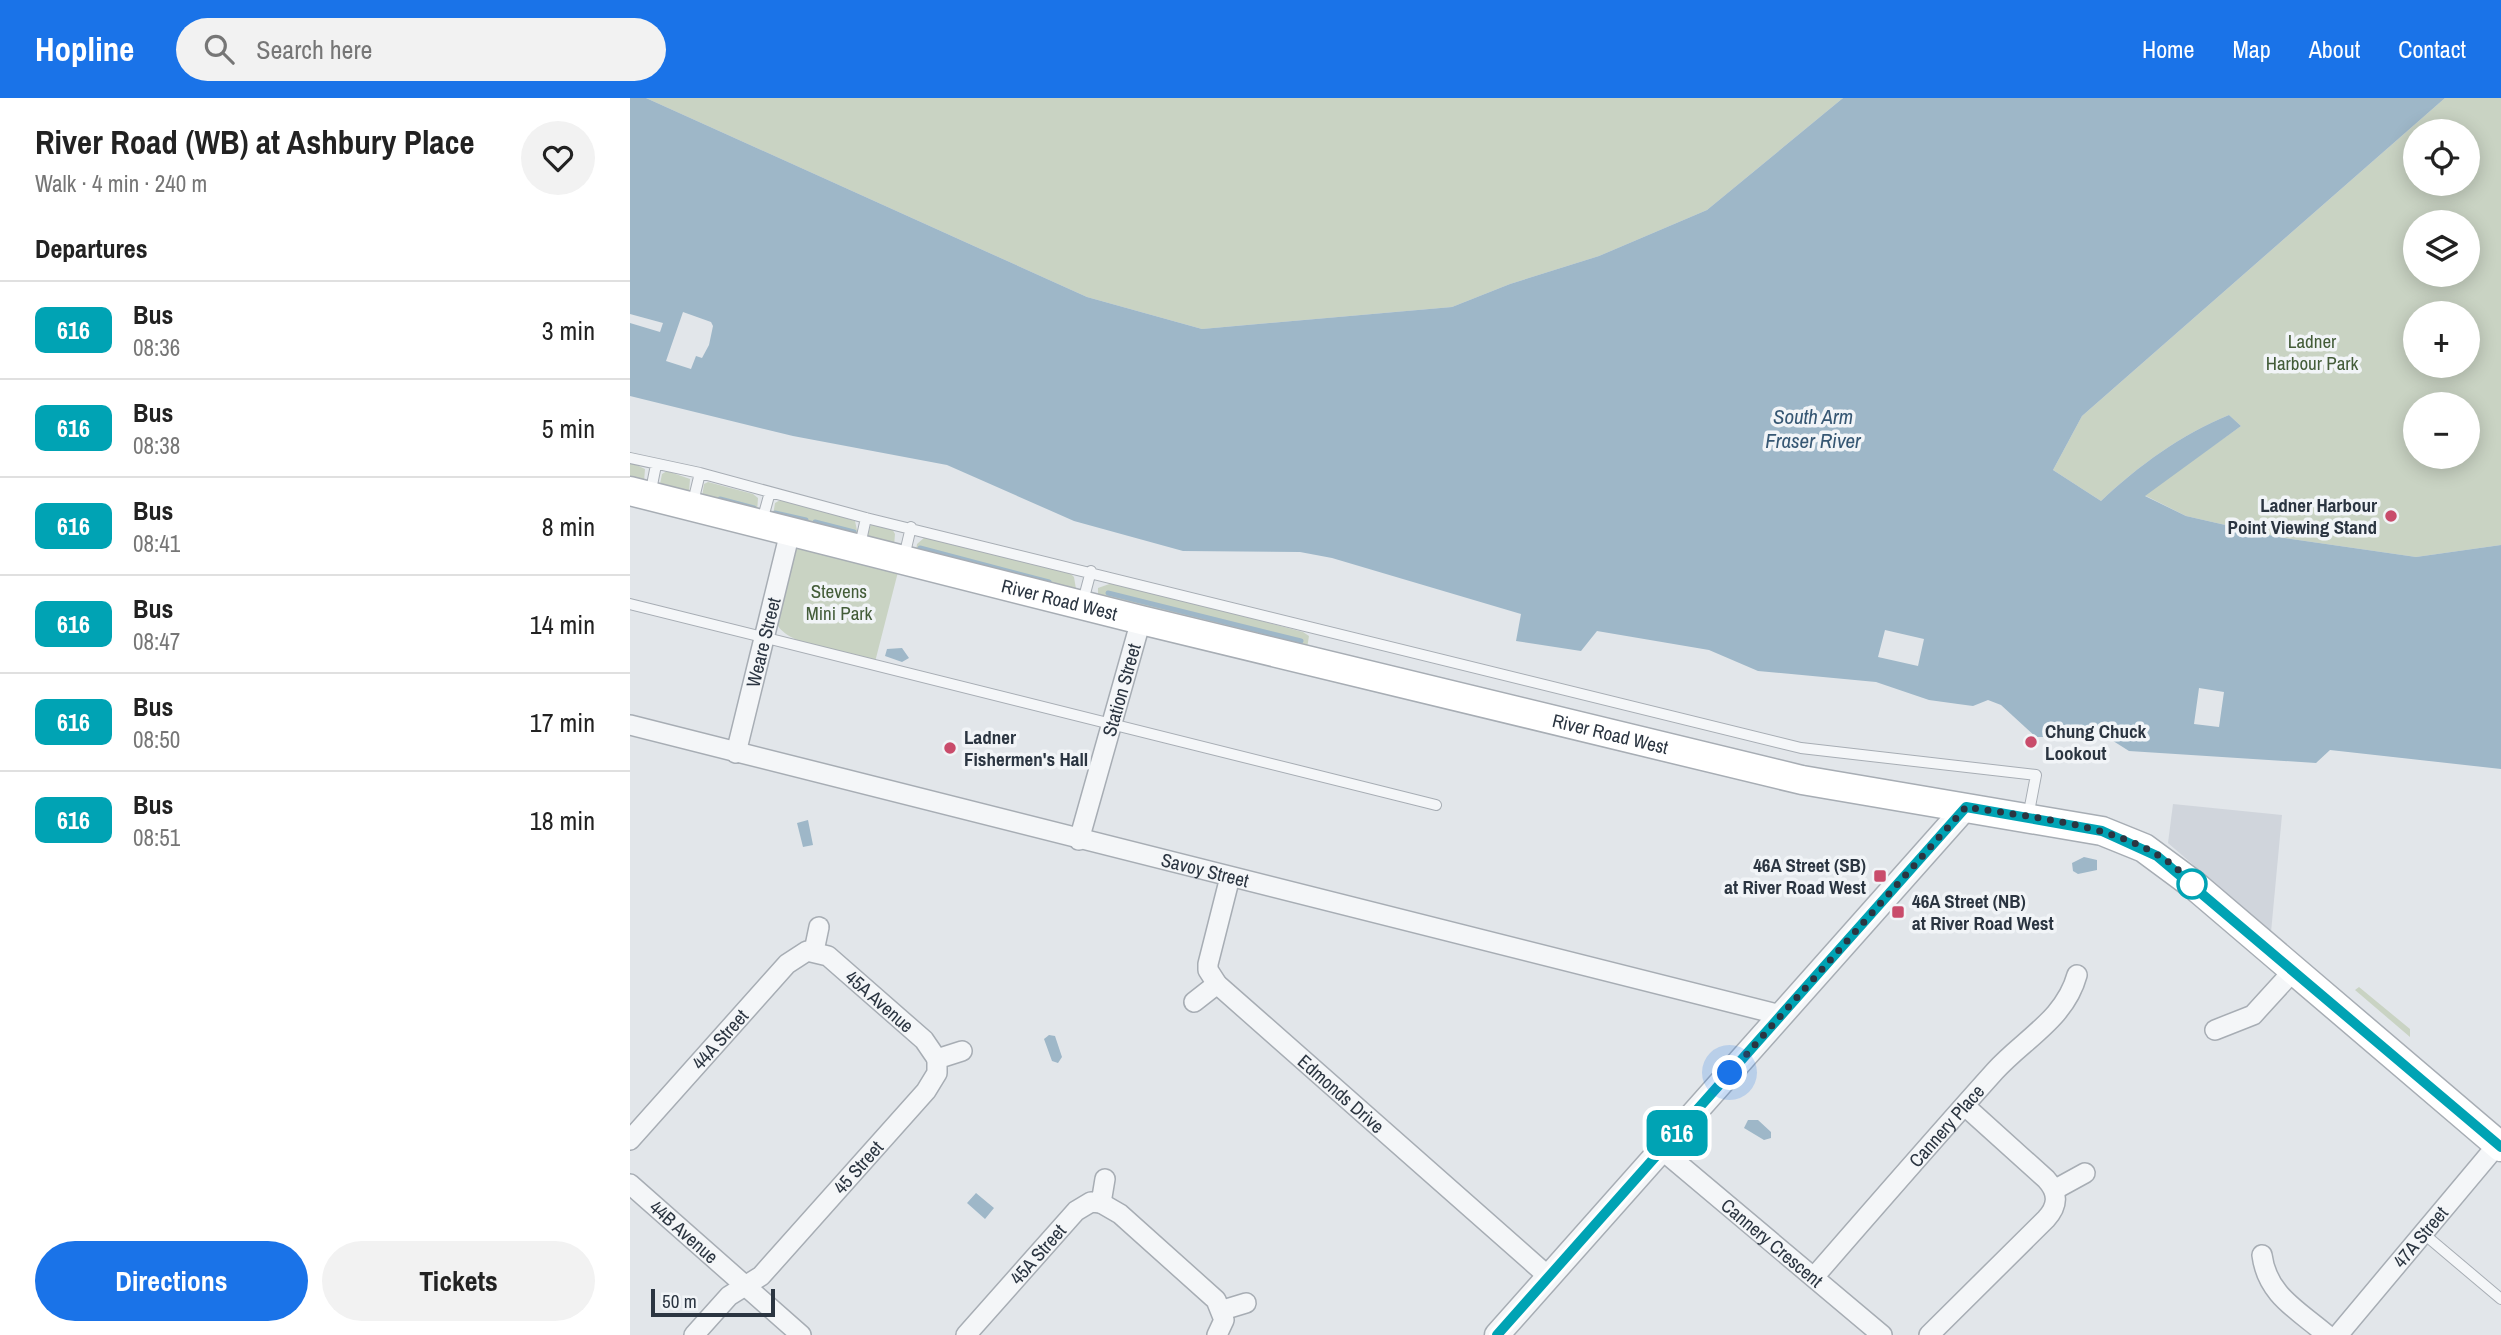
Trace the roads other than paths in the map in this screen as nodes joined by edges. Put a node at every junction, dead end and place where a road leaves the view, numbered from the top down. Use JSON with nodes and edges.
{"nodes":[{"id":1,"x":630,"y":458,"type":"edge"},
{"id":2,"x":656,"y":465,"type":"junction"},
{"id":3,"x":700,"y":473,"type":"junction"},
{"id":4,"x":770,"y":492,"type":"junction"},
{"id":5,"x":640,"y":494,"type":"edge"},
{"id":6,"x":692,"y":507,"type":"junction"},
{"id":7,"x":866,"y":518,"type":"junction"},
{"id":8,"x":761,"y":525,"type":"junction"},
{"id":9,"x":911,"y":527,"type":"junction"},
{"id":10,"x":790,"y":532,"type":"junction"},
{"id":11,"x":859,"y":549,"type":"junction"},
{"id":12,"x":903,"y":561,"type":"junction"},
{"id":13,"x":1091,"y":571,"type":"junction"},
{"id":14,"x":630,"y":604,"type":"edge"},
{"id":15,"x":1083,"y":605,"type":"junction"},
{"id":16,"x":1140,"y":620,"type":"junction"},
{"id":17,"x":764,"y":638,"type":"junction"},
{"id":18,"x":1110,"y":724,"type":"junction"},
{"id":19,"x":630,"y":725,"type":"edge"},
{"id":20,"x":736,"y":753,"type":"junction"},
{"id":21,"x":1436,"y":805,"type":"dead end"},
{"id":22,"x":1966,"y":807,"type":"junction"},
{"id":23,"x":2028,"y":817,"type":"junction"},
{"id":24,"x":1079,"y":840,"type":"junction"},
{"id":25,"x":1230,"y":877,"type":"junction"},
{"id":26,"x":819,"y":927,"type":"dead end"},
{"id":27,"x":814,"y":951,"type":"junction"},
{"id":28,"x":2294,"y":970,"type":"junction"},
{"id":29,"x":2077,"y":975,"type":"dead end"},
{"id":30,"x":1217,"y":984,"type":"junction"},
{"id":31,"x":1194,"y":1002,"type":"dead end"},
{"id":32,"x":1781,"y":1015,"type":"junction"},
{"id":33,"x":2215,"y":1030,"type":"dead end"},
{"id":34,"x":962,"y":1051,"type":"dead end"},
{"id":35,"x":937,"y":1059,"type":"junction"},
{"id":36,"x":1965,"y":1106,"type":"junction"},
{"id":37,"x":630,"y":1140,"type":"edge"},
{"id":38,"x":2500,"y":1144,"type":"edge"},
{"id":39,"x":1662,"y":1150,"type":"junction"},
{"id":40,"x":2085,"y":1173,"type":"dead end"},
{"id":41,"x":1105,"y":1179,"type":"dead end"},
{"id":42,"x":630,"y":1184,"type":"edge"},
{"id":43,"x":2054,"y":1190,"type":"junction"},
{"id":44,"x":1101,"y":1203,"type":"junction"},
{"id":45,"x":2424,"y":1234,"type":"junction"},
{"id":46,"x":2262,"y":1255,"type":"dead end"},
{"id":47,"x":1549,"y":1277,"type":"junction"},
{"id":48,"x":1814,"y":1277,"type":"junction"},
{"id":49,"x":745,"y":1285,"type":"junction"},
{"id":50,"x":2501,"y":1299,"type":"edge"},
{"id":51,"x":1246,"y":1303,"type":"dead end"},
{"id":52,"x":1223,"y":1310,"type":"junction"},
{"id":53,"x":694,"y":1335,"type":"edge"},
{"id":54,"x":802,"y":1335,"type":"edge"},
{"id":55,"x":966,"y":1335,"type":"edge"},
{"id":56,"x":1217,"y":1335,"type":"edge"},
{"id":57,"x":1497,"y":1335,"type":"edge"},
{"id":58,"x":1882,"y":1335,"type":"edge"},
{"id":59,"x":1929,"y":1335,"type":"edge"},
{"id":60,"x":2327,"y":1335,"type":"edge"},
{"id":61,"x":2338,"y":1335,"type":"edge"}],
"edges":[{"from":1,"to":2,"type":"lane"},
{"from":2,"to":3,"type":"lane"},
{"from":2,"to":5,"type":"lane"},
{"from":3,"to":4,"type":"lane"},
{"from":3,"to":6,"type":"lane"},
{"from":4,"to":7,"type":"lane"},
{"from":4,"to":8,"type":"lane"},
{"from":5,"to":6,"type":"main road","name":"River Road West"},
{"from":6,"to":8,"type":"main road","name":"River Road West"},
{"from":7,"to":9,"type":"lane"},
{"from":7,"to":11,"type":"lane"},
{"from":8,"to":10,"type":"main road","name":"River Road West"},
{"from":9,"to":12,"type":"lane"},
{"from":9,"to":13,"type":"lane"},
{"from":10,"to":11,"type":"main road","name":"River Road West"},
{"from":10,"to":17,"type":"street","name":"Weare Street"},
{"from":11,"to":12,"type":"main road","name":"River Road West"},
{"from":12,"to":15,"type":"main road","name":"River Road West"},
{"from":13,"to":15,"type":"lane"},
{"from":13,"to":23,"type":"lane"},
{"from":14,"to":17,"type":"lane"},
{"from":15,"to":16,"type":"main road","name":"River Road West"},
{"from":16,"to":18,"type":"street","name":"Station Street"},
{"from":16,"to":22,"type":"main road","name":"River Road West"},
{"from":17,"to":18,"type":"lane"},
{"from":17,"to":20,"type":"street","name":"Weare Street"},
{"from":18,"to":21,"type":"lane"},
{"from":18,"to":24,"type":"street","name":"Station Street"},
{"from":19,"to":20,"type":"street","name":"Savoy Street"},
{"from":20,"to":24,"type":"street","name":"Savoy Street"},
{"from":22,"to":23,"type":"main road","name":"River Road West"},
{"from":22,"to":32,"type":"street"},
{"from":23,"to":28,"type":"main road","name":"River Road West"},
{"from":24,"to":25,"type":"street","name":"Savoy Street"},
{"from":25,"to":30,"type":"street"},
{"from":25,"to":32,"type":"street","name":"Savoy Street"},
{"from":26,"to":27,"type":"street"},
{"from":27,"to":35,"type":"street","name":"45A Avenue"},
{"from":27,"to":37,"type":"street","name":"44A Street"},
{"from":28,"to":33,"type":"street"},
{"from":28,"to":38,"type":"main road","name":"River Road West"},
{"from":29,"to":36,"type":"street","name":"Cannery Place"},
{"from":30,"to":31,"type":"street"},
{"from":30,"to":47,"type":"street","name":"Edmonds Drive"},
{"from":32,"to":39,"type":"street"},
{"from":34,"to":35,"type":"street"},
{"from":35,"to":49,"type":"street","name":"45 Street"},
{"from":36,"to":43,"type":"street"},
{"from":36,"to":48,"type":"street","name":"Cannery Place"},
{"from":38,"to":45,"type":"street","name":"47A Street"},
{"from":39,"to":47,"type":"street"},
{"from":39,"to":48,"type":"street","name":"Cannery Crescent"},
{"from":40,"to":43,"type":"street"},
{"from":41,"to":44,"type":"street"},
{"from":42,"to":49,"type":"street","name":"44B Avenue"},
{"from":43,"to":59,"type":"street"},
{"from":44,"to":52,"type":"street"},
{"from":44,"to":55,"type":"street","name":"45A Street"},
{"from":45,"to":50,"type":"lane"},
{"from":45,"to":61,"type":"street","name":"47A Street"},
{"from":46,"to":60,"type":"street"},
{"from":47,"to":57,"type":"street"},
{"from":48,"to":58,"type":"street","name":"Cannery Crescent"},
{"from":49,"to":53,"type":"street","name":"45 Street"},
{"from":49,"to":54,"type":"street","name":"44B Avenue"},
{"from":51,"to":52,"type":"street"},
{"from":52,"to":56,"type":"street"}]}
